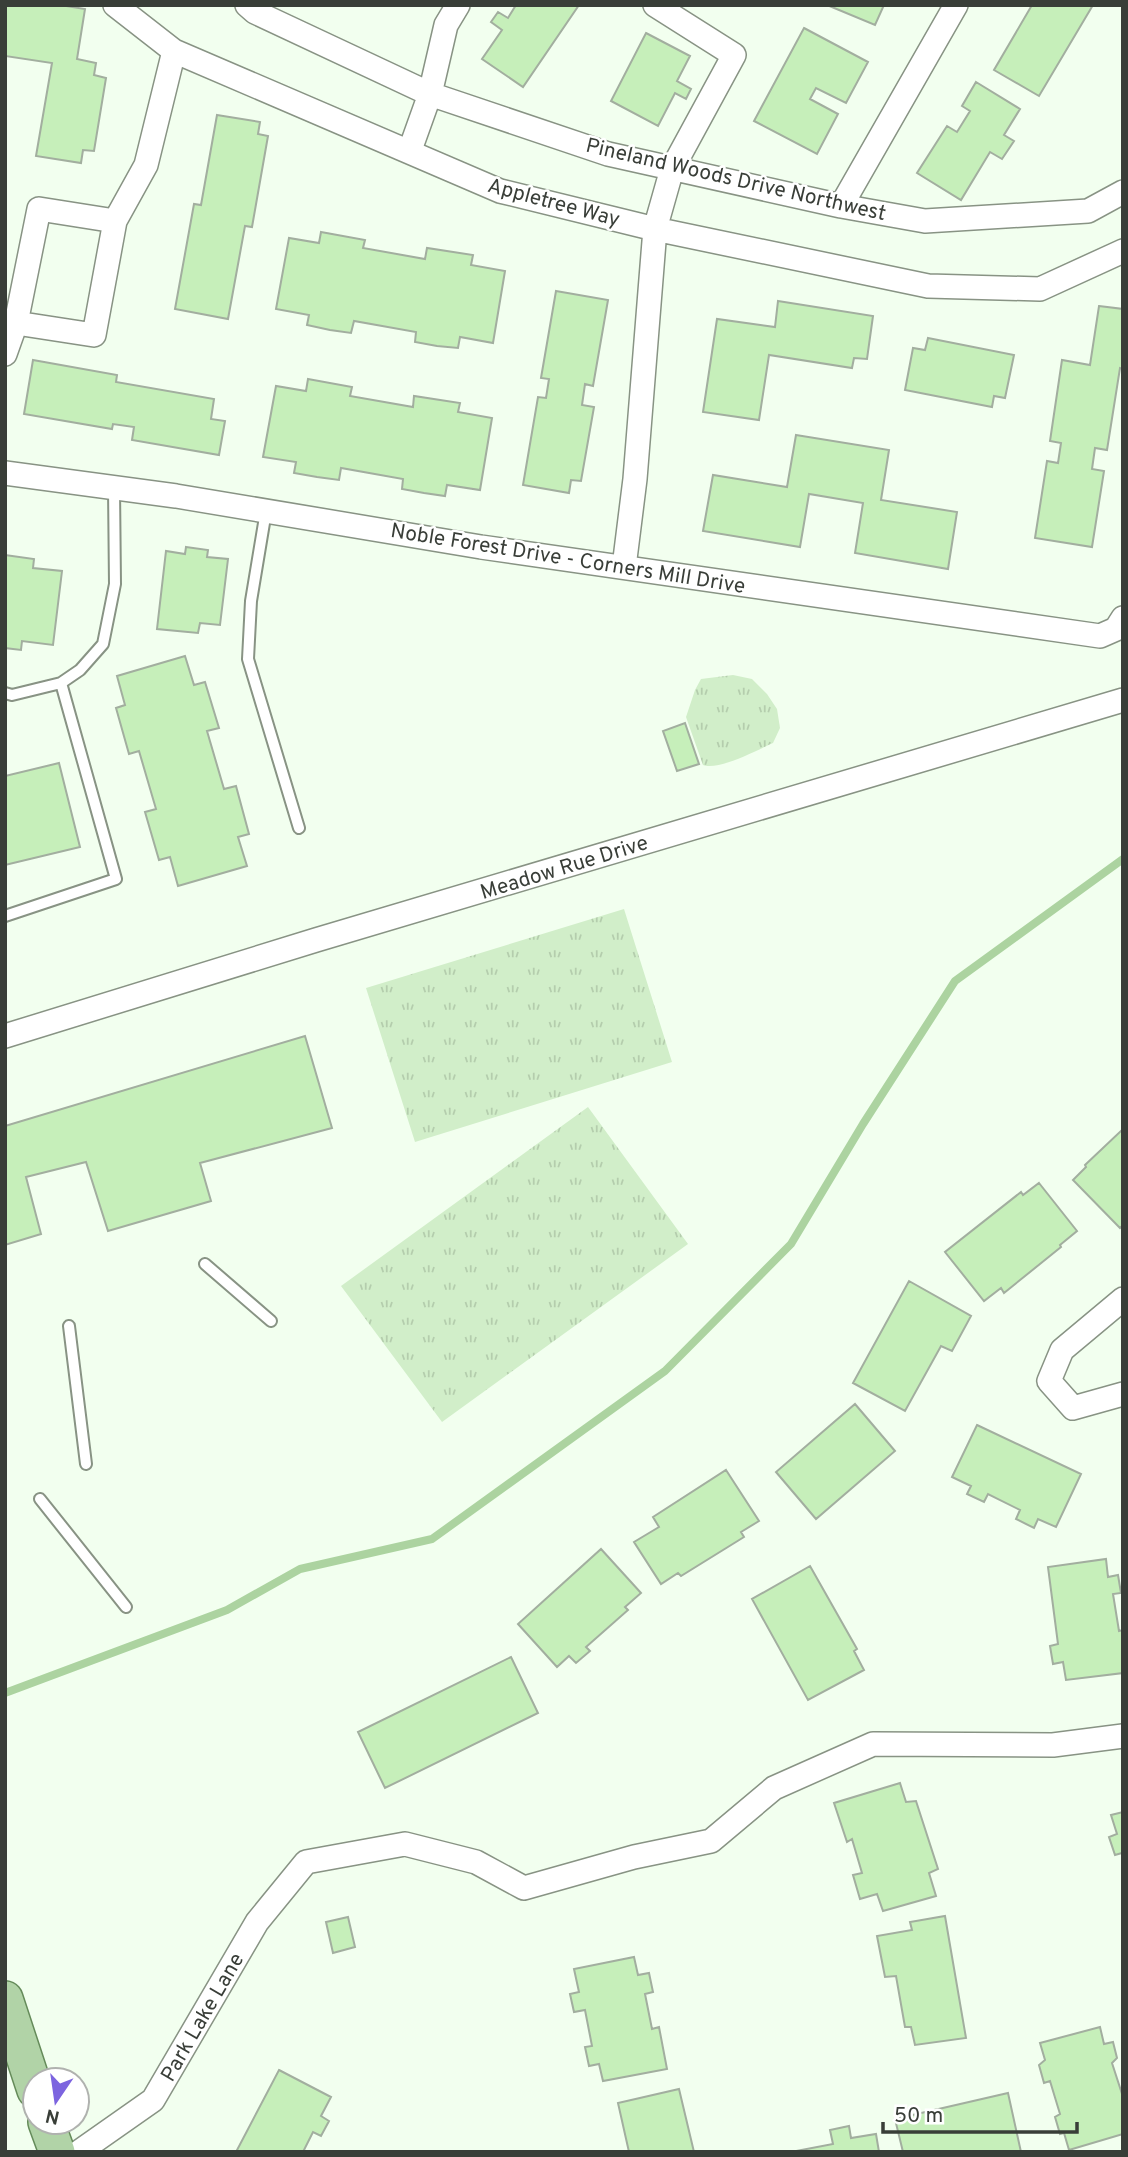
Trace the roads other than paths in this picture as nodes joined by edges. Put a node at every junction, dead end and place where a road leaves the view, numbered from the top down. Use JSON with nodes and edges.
{"nodes":[{"id":1,"x":114,"y":5,"type":"edge"},
{"id":2,"x":247,"y":5,"type":"edge"},
{"id":3,"x":458,"y":5,"type":"edge"},
{"id":4,"x":655,"y":5,"type":"edge"},
{"id":5,"x":956,"y":5,"type":"edge"},
{"id":6,"x":174,"y":51,"type":"junction"},
{"id":7,"x":430,"y":93,"type":"junction"},
{"id":8,"x":410,"y":150,"type":"junction"},
{"id":9,"x":673,"y":169,"type":"junction"},
{"id":10,"x":1123,"y":192,"type":"edge"},
{"id":11,"x":841,"y":205,"type":"junction"},
{"id":12,"x":115,"y":221,"type":"junction"},
{"id":13,"x":655,"y":229,"type":"junction"},
{"id":14,"x":1123,"y":251,"type":"edge"},
{"id":15,"x":16,"y":323,"type":"junction"},
{"id":16,"x":5,"y":354,"type":"edge"},
{"id":17,"x":5,"y":473,"type":"edge"},
{"id":18,"x":114,"y":488,"type":"junction"},
{"id":19,"x":266,"y":511,"type":"junction"},
{"id":20,"x":624,"y":567,"type":"junction"},
{"id":21,"x":1123,"y":618,"type":"edge"},
{"id":22,"x":61,"y":683,"type":"junction"},
{"id":23,"x":7,"y":697,"type":"edge"},
{"id":24,"x":1123,"y":700,"type":"edge"},
{"id":25,"x":299,"y":828,"type":"dead end"},
{"id":26,"x":5,"y":916,"type":"edge"},
{"id":27,"x":5,"y":1036,"type":"edge"},
{"id":28,"x":205,"y":1264,"type":"dead end"},
{"id":29,"x":1123,"y":1299,"type":"edge"},
{"id":30,"x":271,"y":1321,"type":"dead end"},
{"id":31,"x":69,"y":1326,"type":"dead end"},
{"id":32,"x":1123,"y":1394,"type":"edge"},
{"id":33,"x":86,"y":1464,"type":"dead end"},
{"id":34,"x":40,"y":1499,"type":"dead end"},
{"id":35,"x":126,"y":1607,"type":"dead end"},
{"id":36,"x":1123,"y":1737,"type":"edge"},
{"id":37,"x":5,"y":1999,"type":"edge"},
{"id":38,"x":27,"y":2066,"type":"edge"},
{"id":39,"x":79,"y":2152,"type":"edge"}],
"edges":[{"from":1,"to":6,"type":"street","name":"Appletree Way"},
{"from":2,"to":7,"type":"street","name":"Pineland Woods Drive Northwest"},
{"from":3,"to":7,"type":"street"},
{"from":4,"to":9,"type":"street"},
{"from":5,"to":11,"type":"street"},
{"from":6,"to":8,"type":"street","name":"Appletree Way"},
{"from":6,"to":12,"type":"street"},
{"from":7,"to":8,"type":"street"},
{"from":7,"to":9,"type":"street","name":"Pineland Woods Drive Northwest"},
{"from":8,"to":13,"type":"street","name":"Appletree Way"},
{"from":9,"to":11,"type":"street","name":"Pineland Woods Drive Northwest"},
{"from":9,"to":13,"type":"street"},
{"from":10,"to":11,"type":"street","name":"Pineland Woods Drive Northwest"},
{"from":12,"to":15,"type":"street"},
{"from":12,"to":15,"type":"street"},
{"from":13,"to":14,"type":"street","name":"Appletree Way"},
{"from":13,"to":20,"type":"street"},
{"from":15,"to":16,"type":"street"},
{"from":17,"to":18,"type":"street","name":"Noble Forest Drive - Corners Mill Drive"},
{"from":18,"to":19,"type":"street","name":"Noble Forest Drive - Corners Mill Drive"},
{"from":18,"to":22,"type":"lane"},
{"from":19,"to":20,"type":"street","name":"Noble Forest Drive - Corners Mill Drive"},
{"from":19,"to":25,"type":"lane"},
{"from":20,"to":21,"type":"street","name":"Noble Forest Drive - Corners Mill Drive"},
{"from":22,"to":23,"type":"lane"},
{"from":22,"to":26,"type":"lane"},
{"from":24,"to":27,"type":"street","name":"Meadow Rue Drive"},
{"from":28,"to":30,"type":"lane"},
{"from":29,"to":32,"type":"street"},
{"from":31,"to":33,"type":"lane"},
{"from":34,"to":35,"type":"lane"},
{"from":36,"to":39,"type":"street","name":"Park Lake Lane"},
{"from":37,"to":38,"type":"main road"}]}
